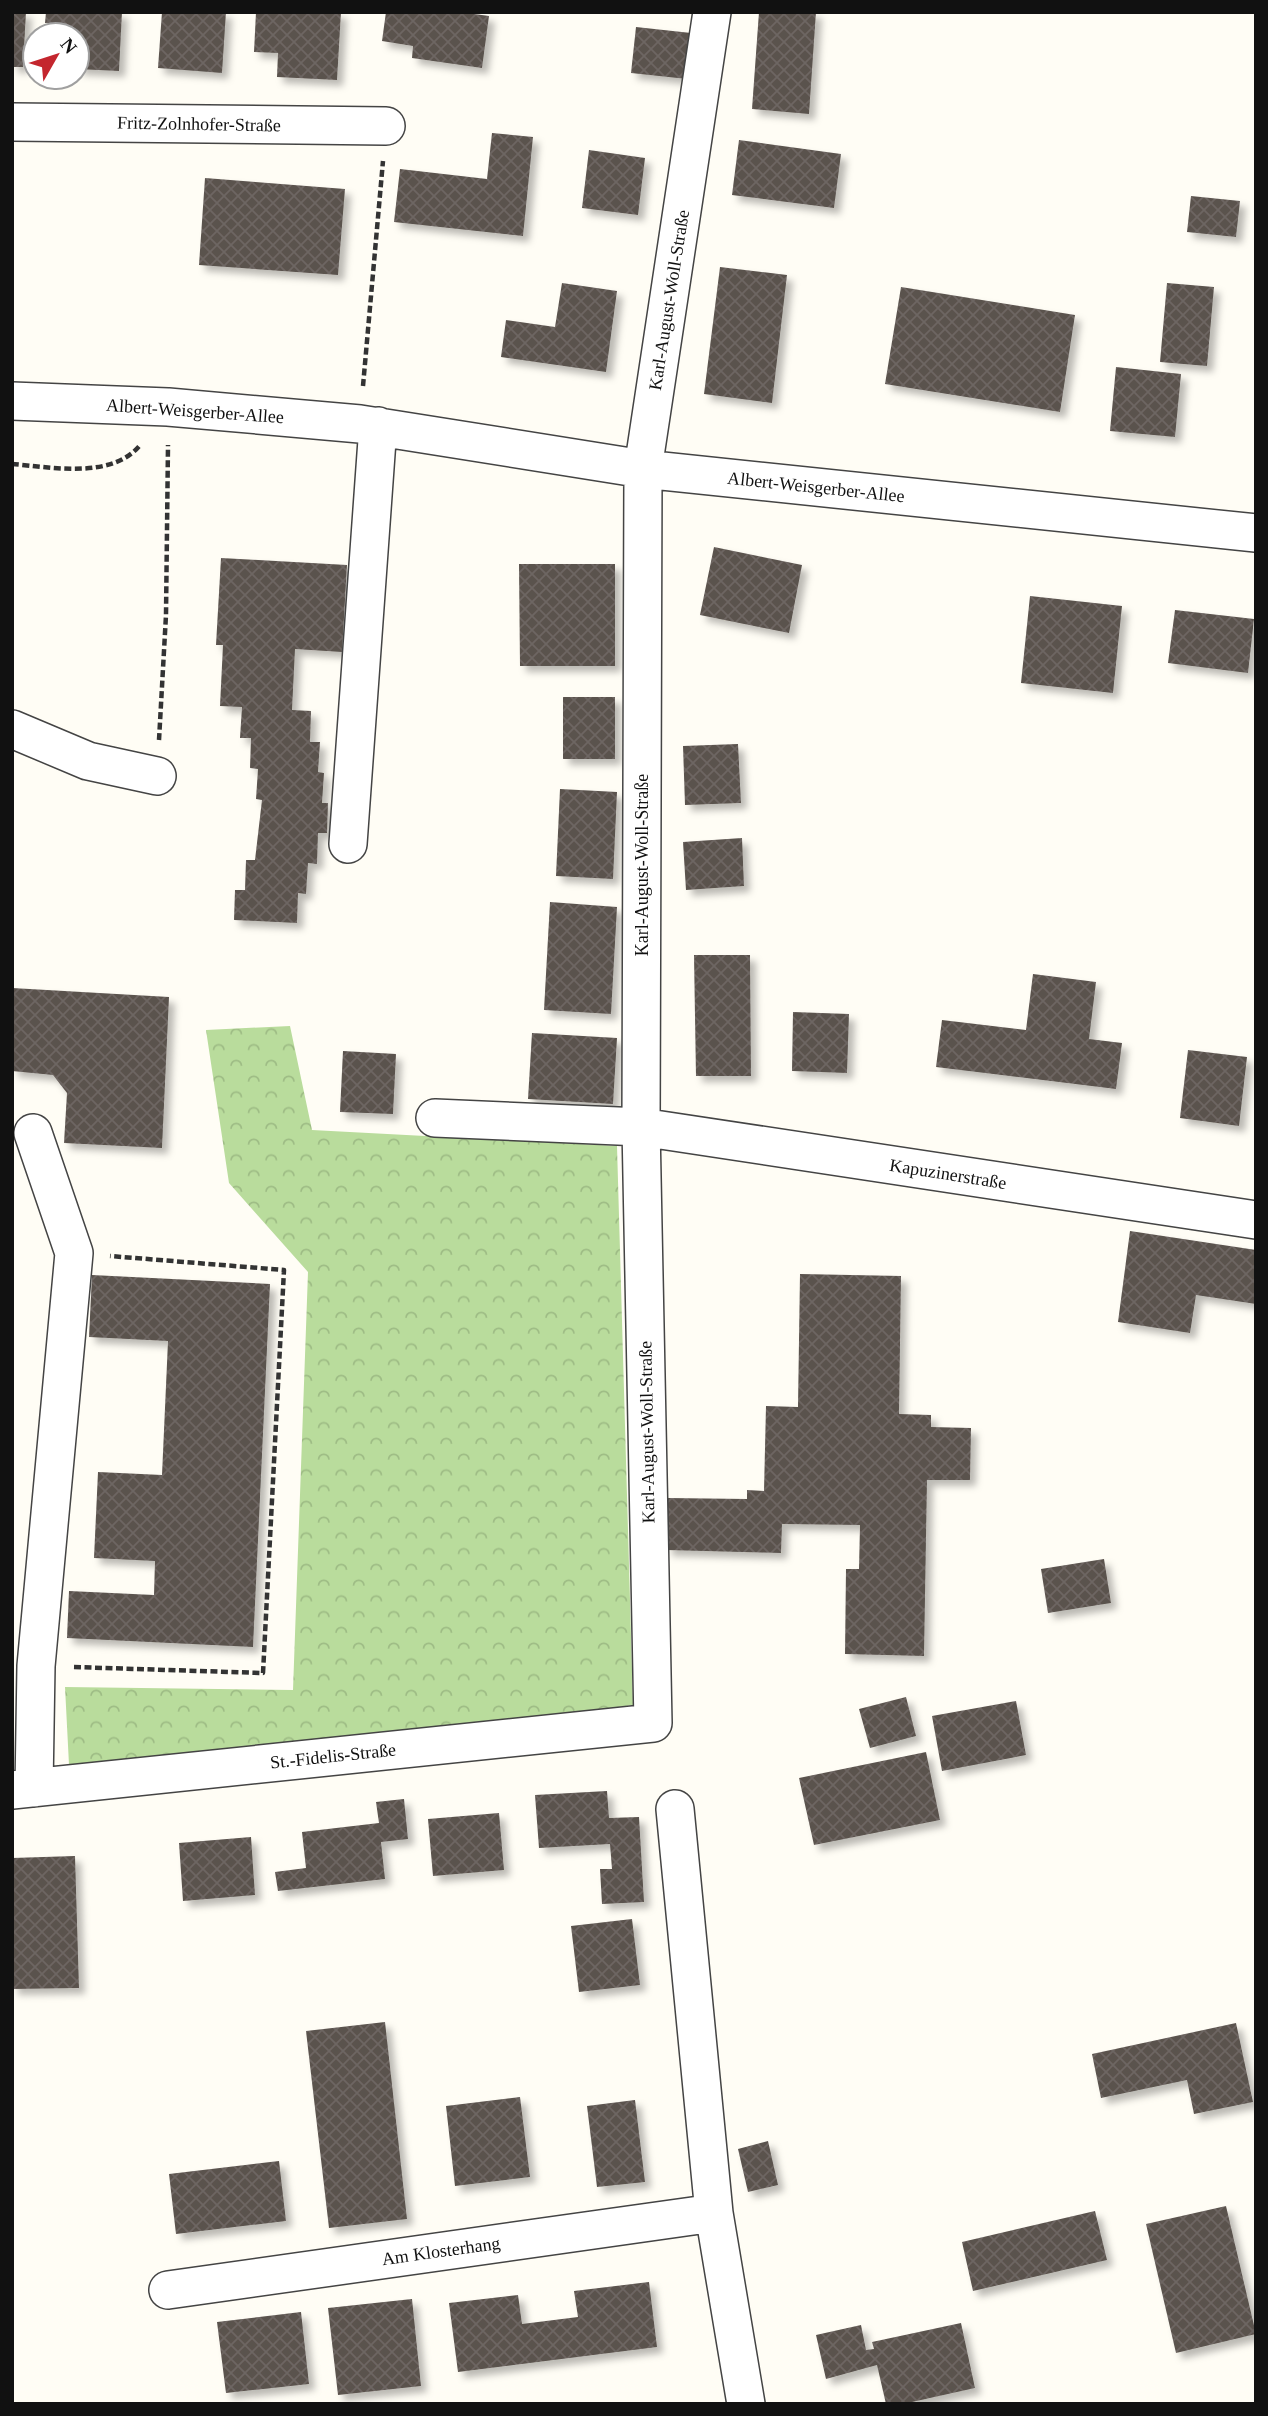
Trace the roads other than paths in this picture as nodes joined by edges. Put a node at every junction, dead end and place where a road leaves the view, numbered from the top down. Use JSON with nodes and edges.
{"nodes":[{"id":1,"x":712,"y":12,"type":"edge"},
{"id":2,"x":12,"y":122,"type":"edge"},
{"id":3,"x":386,"y":125,"type":"road end"},
{"id":4,"x":12,"y":401,"type":"edge"},
{"id":5,"x":369,"y":425,"type":"junction"},
{"id":6,"x":643,"y":469,"type":"junction"},
{"id":7,"x":1256,"y":533,"type":"edge"},
{"id":8,"x":12,"y":729,"type":"edge"},
{"id":9,"x":157,"y":776,"type":"road end"},
{"id":10,"x":348,"y":844,"type":"dead end"},
{"id":11,"x":435,"y":1118,"type":"dead end"},
{"id":12,"x":641,"y":1128,"type":"junction"},
{"id":13,"x":33,"y":1133,"type":"dead end"},
{"id":14,"x":1256,"y":1220,"type":"edge"},
{"id":15,"x":653,"y":1723,"type":"joint"},
{"id":16,"x":23,"y":1789,"type":"edge"},
{"id":17,"x":675,"y":1809,"type":"dead end"},
{"id":18,"x":714,"y":2213,"type":"junction"},
{"id":19,"x":168,"y":2290,"type":"dead end"},
{"id":20,"x":746,"y":2404,"type":"edge"}],
"edges":[{"from":1,"to":6,"type":"street","name":"Karl-August-Woll-Straße"},
{"from":2,"to":3,"type":"street","name":"Fritz-Zolnhofer-Straße"},
{"from":4,"to":5,"type":"street","name":"Albert-Weisgerber-Allee"},
{"from":5,"to":6,"type":"street","name":"Albert-Weisgerber-Allee"},
{"from":5,"to":10,"type":"street"},
{"from":6,"to":7,"type":"street","name":"Albert-Weisgerber-Allee"},
{"from":6,"to":12,"type":"street","name":"Karl-August-Woll-Straße"},
{"from":8,"to":9,"type":"street"},
{"from":11,"to":12,"type":"street","name":"Kapuzinerstraße"},
{"from":12,"to":14,"type":"street","name":"Kapuzinerstraße"},
{"from":12,"to":15,"type":"street","name":"Karl-August-Woll-Straße"},
{"from":13,"to":16,"type":"street"},
{"from":15,"to":16,"type":"street","name":"St.-Fidelis-Straße"},
{"from":17,"to":18,"type":"street"},
{"from":18,"to":19,"type":"street","name":"Am Klosterhang"},
{"from":18,"to":20,"type":"street"}]}
